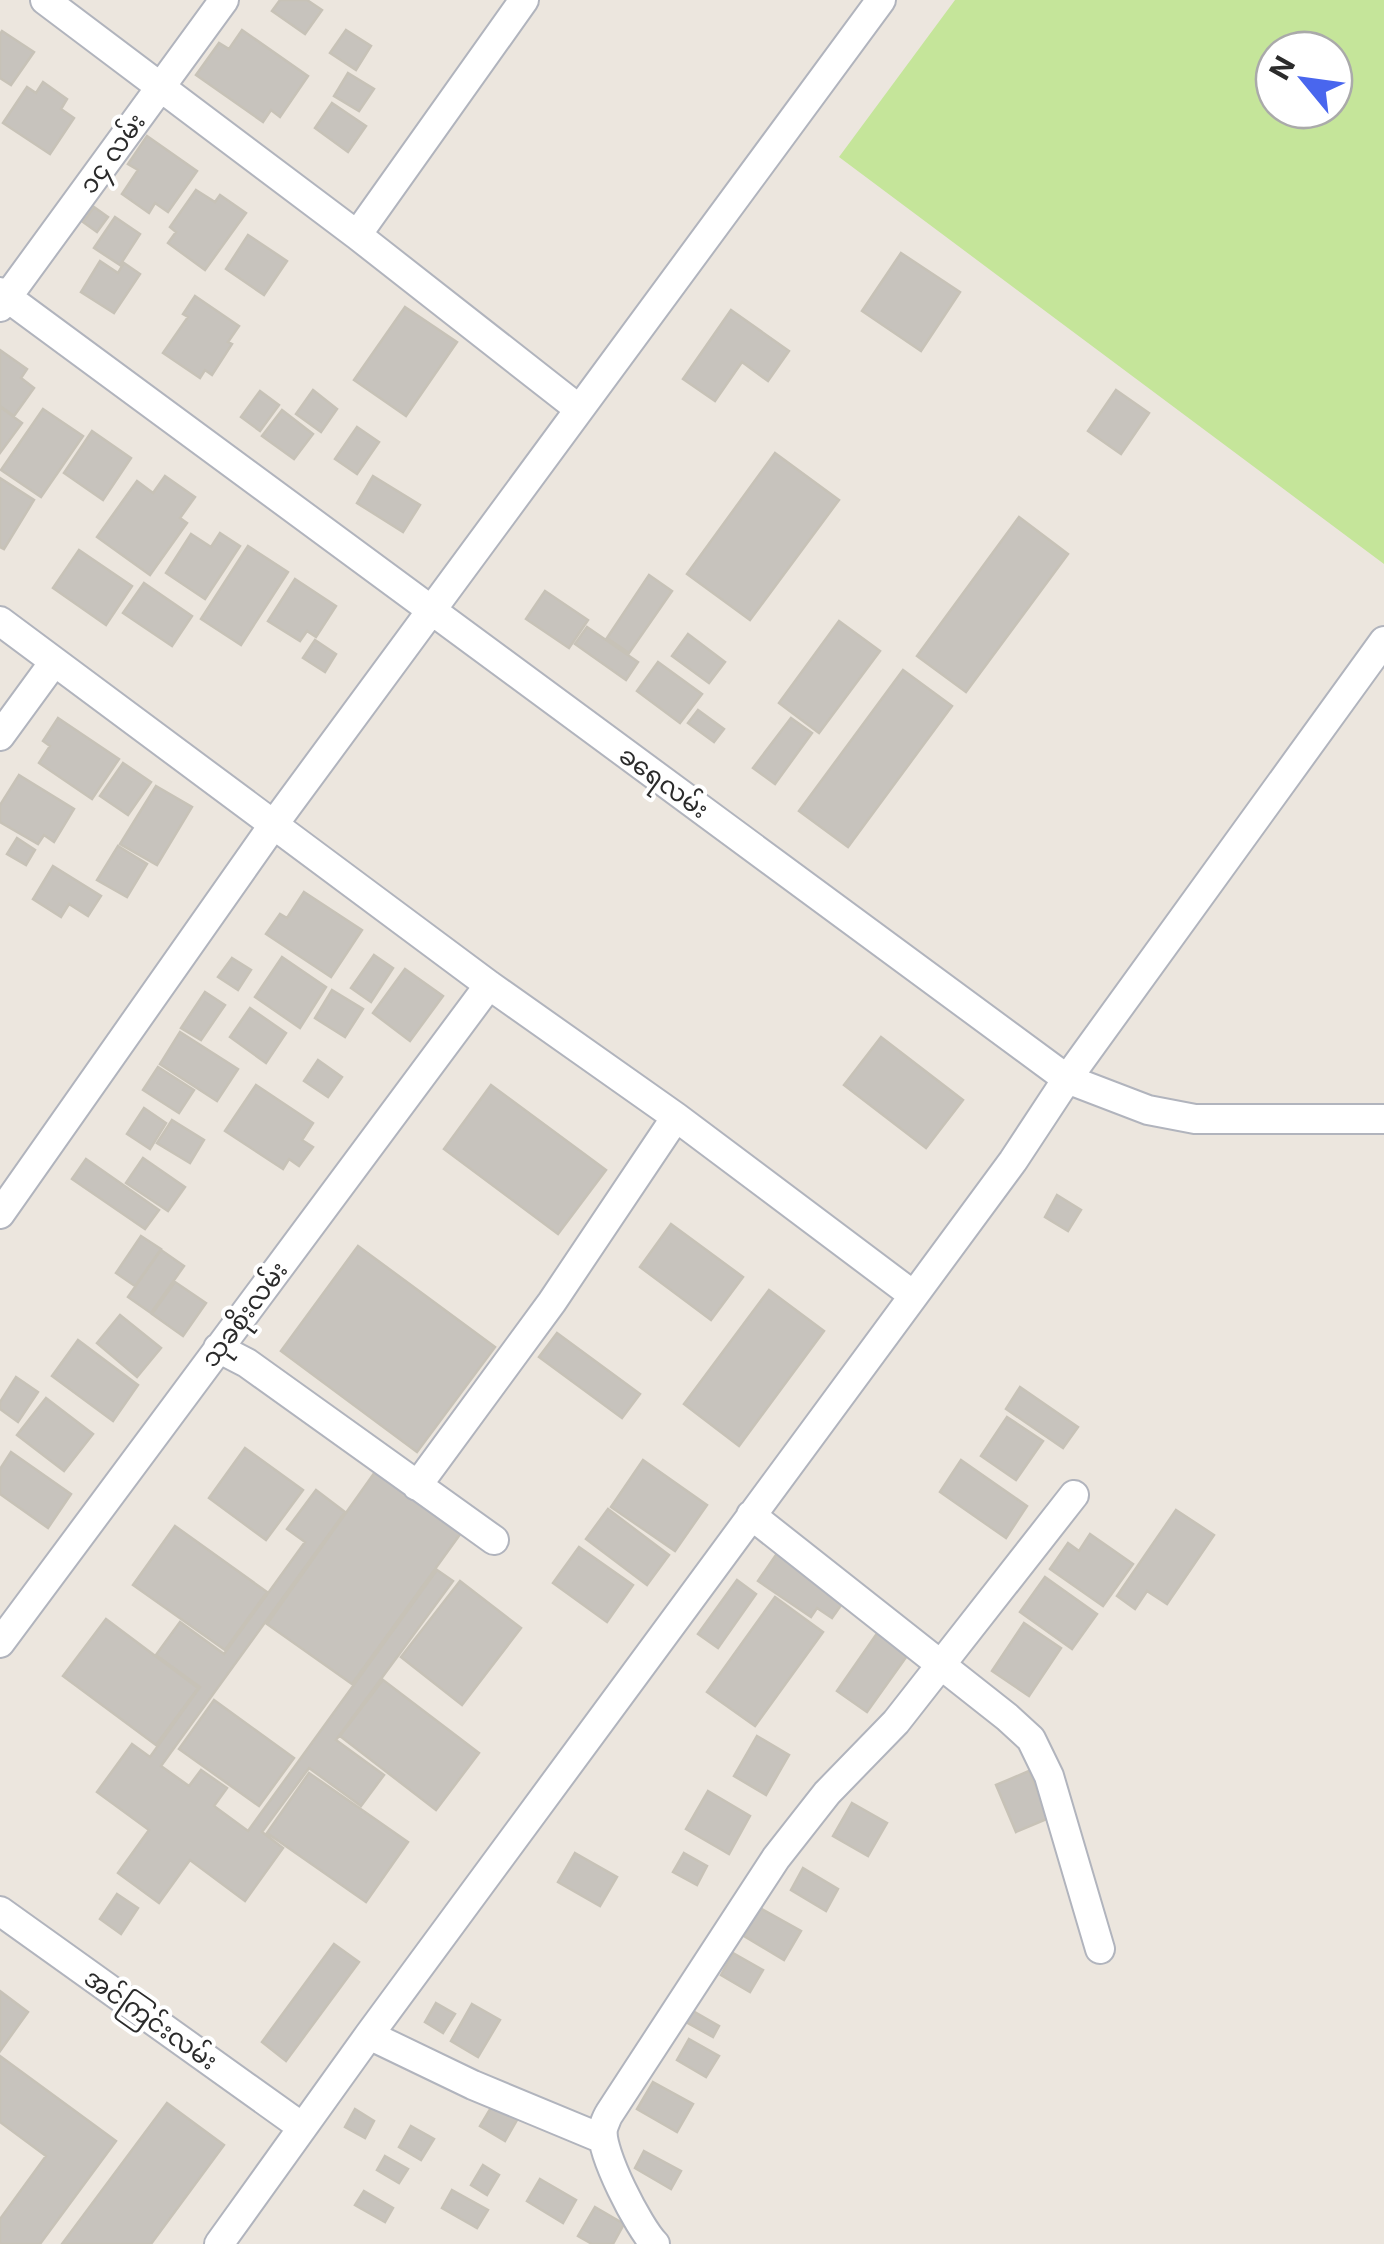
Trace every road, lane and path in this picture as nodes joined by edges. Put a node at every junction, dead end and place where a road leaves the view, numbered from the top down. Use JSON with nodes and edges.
{"nodes":[{"id":1,"x":45,"y":0,"type":"edge"},
{"id":2,"x":224,"y":0,"type":"edge"},
{"id":3,"x":524,"y":0,"type":"edge"},
{"id":4,"x":881,"y":0,"type":"edge"},
{"id":5,"x":160,"y":88,"type":"junction"},
{"id":6,"x":357,"y":235,"type":"junction"},
{"id":7,"x":2,"y":299,"type":"edge"},
{"id":8,"x":579,"y":409,"type":"junction"},
{"id":9,"x":430,"y":610,"type":"junction"},
{"id":10,"x":0,"y":621,"type":"edge"},
{"id":11,"x":1384,"y":641,"type":"edge"},
{"id":12,"x":54,"y":662,"type":"junction"},
{"id":13,"x":0,"y":736,"type":"edge"},
{"id":14,"x":274,"y":824,"type":"junction"},
{"id":15,"x":489,"y":985,"type":"junction"},
{"id":16,"x":1066,"y":1079,"type":"junction"},
{"id":17,"x":676,"y":1117,"type":"junction"},
{"id":18,"x":1384,"y":1119,"type":"edge"},
{"id":19,"x":0,"y":1214,"type":"edge"},
{"id":20,"x":913,"y":1295,"type":"junction"},
{"id":21,"x":218,"y":1348,"type":"junction"},
{"id":22,"x":417,"y":1486,"type":"junction"},
{"id":23,"x":1074,"y":1495,"type":"dead end"},
{"id":24,"x":751,"y":1515,"type":"junction"},
{"id":25,"x":494,"y":1540,"type":"dead end"},
{"id":26,"x":0,"y":1644,"type":"edge"},
{"id":27,"x":941,"y":1665,"type":"junction"},
{"id":28,"x":0,"y":1911,"type":"edge"},
{"id":29,"x":1100,"y":1948,"type":"dead end"},
{"id":30,"x":370,"y":2035,"type":"junction"},
{"id":31,"x":302,"y":2127,"type":"junction"},
{"id":32,"x":603,"y":2139,"type":"junction"},
{"id":33,"x":651,"y":2242,"type":"edge"},
{"id":34,"x":219,"y":2244,"type":"edge"}],
"edges":[{"from":1,"to":5,"type":"street"},
{"from":2,"to":5,"type":"street","name":"၁၄ လမ်း"},
{"from":3,"to":6,"type":"street"},
{"from":4,"to":8,"type":"street"},
{"from":5,"to":6,"type":"street"},
{"from":5,"to":7,"type":"street","name":"၁၄ လမ်း"},
{"from":6,"to":8,"type":"street"},
{"from":7,"to":9,"type":"street","name":"ခရေလမ်း"},
{"from":8,"to":9,"type":"street"},
{"from":9,"to":14,"type":"street"},
{"from":9,"to":16,"type":"street","name":"ခရေလမ်း"},
{"from":10,"to":12,"type":"street"},
{"from":11,"to":16,"type":"street"},
{"from":12,"to":13,"type":"street"},
{"from":12,"to":14,"type":"street"},
{"from":14,"to":15,"type":"street"},
{"from":14,"to":19,"type":"street"},
{"from":15,"to":17,"type":"street"},
{"from":15,"to":21,"type":"street","name":"သုခစိုးလမ်း"},
{"from":16,"to":18,"type":"street","name":"ခရေလမ်း"},
{"from":16,"to":20,"type":"street"},
{"from":17,"to":20,"type":"street"},
{"from":17,"to":22,"type":"street"},
{"from":20,"to":24,"type":"street"},
{"from":21,"to":22,"type":"street"},
{"from":21,"to":26,"type":"street","name":"သုခစိုးလမ်း"},
{"from":22,"to":25,"type":"street"},
{"from":23,"to":27,"type":"street"},
{"from":24,"to":27,"type":"street"},
{"from":24,"to":30,"type":"street"},
{"from":27,"to":29,"type":"street"},
{"from":27,"to":32,"type":"street"},
{"from":28,"to":31,"type":"street","name":"အင်ကြင်းလမ်း"},
{"from":30,"to":31,"type":"street"},
{"from":30,"to":32,"type":"street"},
{"from":31,"to":34,"type":"street"},
{"from":32,"to":33,"type":"street"}]}
